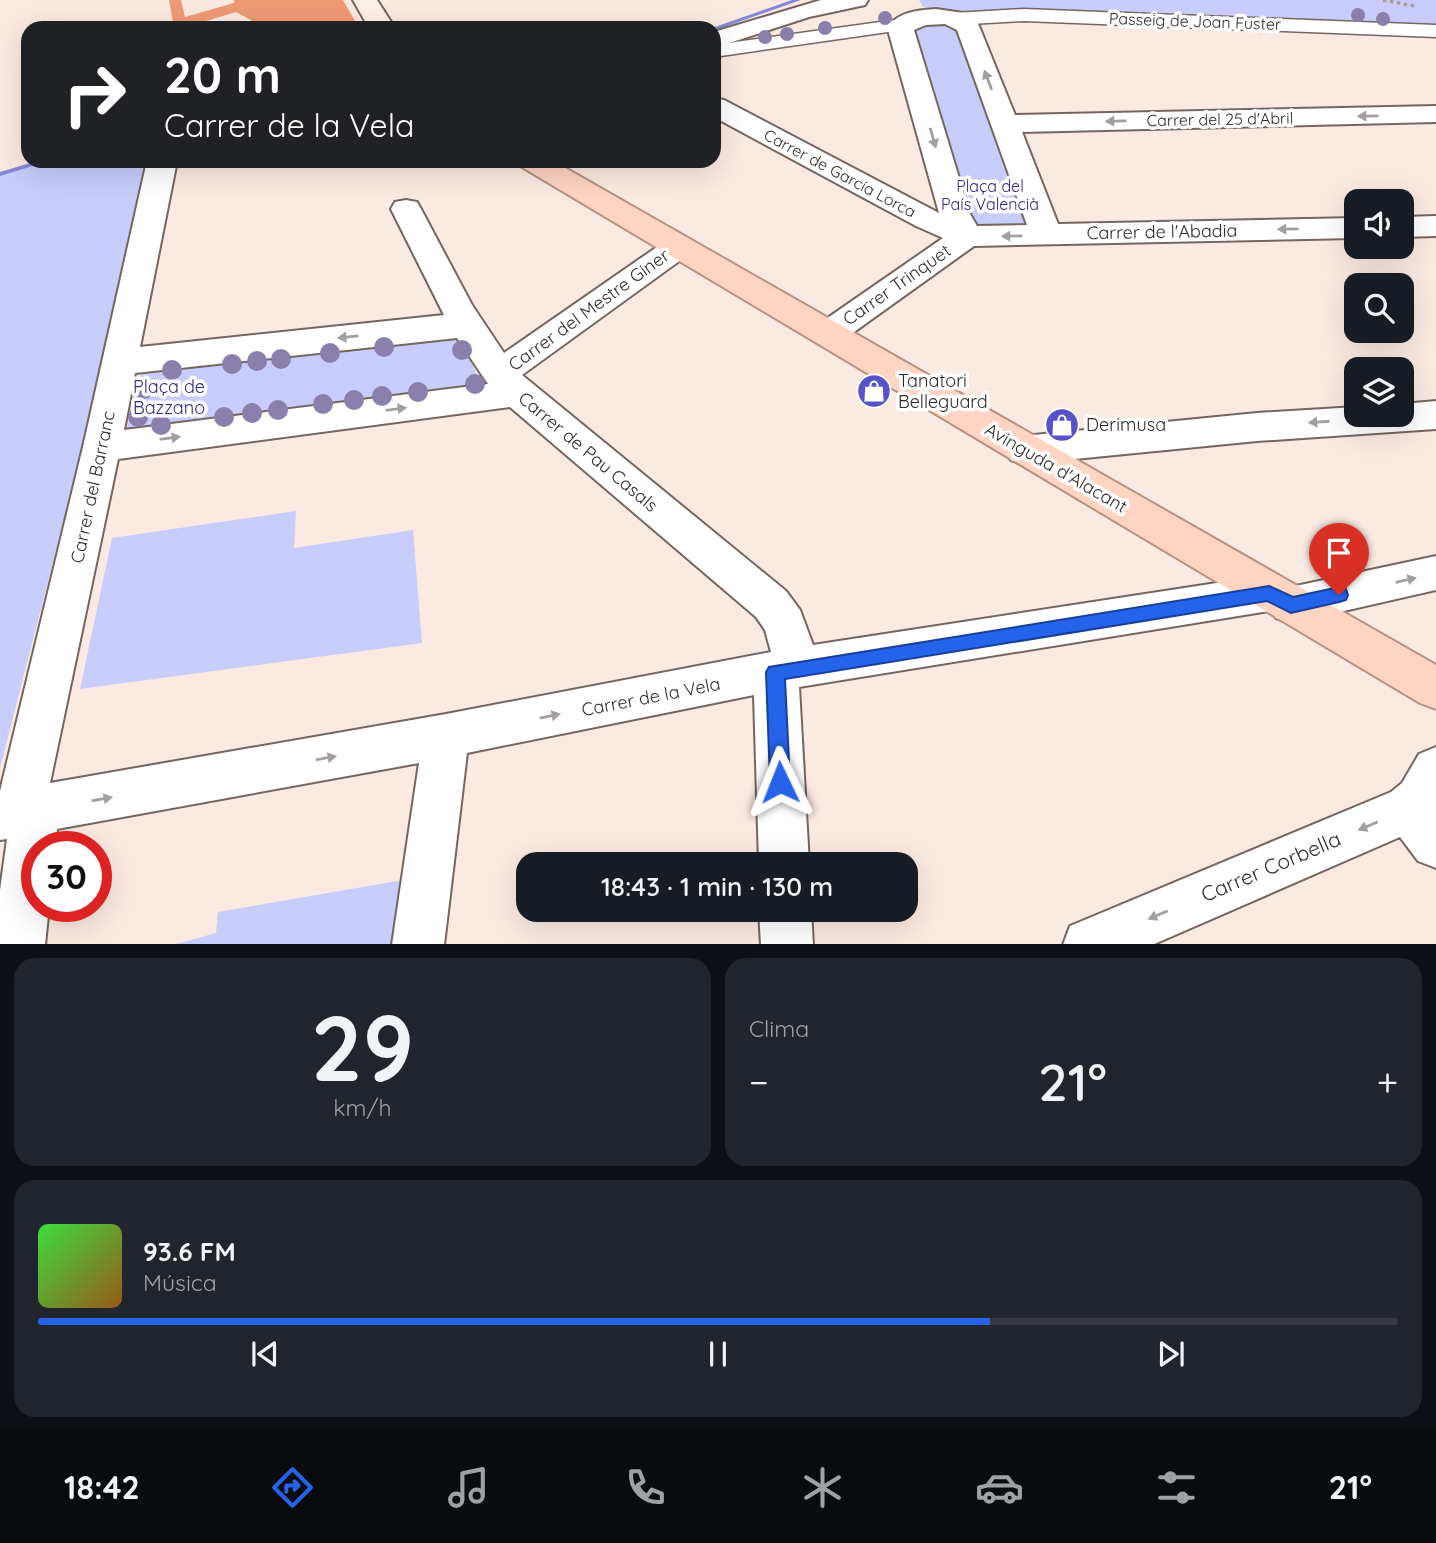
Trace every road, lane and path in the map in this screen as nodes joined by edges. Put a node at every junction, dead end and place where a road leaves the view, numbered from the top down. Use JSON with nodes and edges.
{"nodes":[{"id":1,"x":365,"y":0,"type":"edge"},
{"id":2,"x":856,"y":0,"type":"edge"},
{"id":3,"x":1383,"y":0,"type":"edge"},
{"id":4,"x":1422,"y":8,"type":"dead end"},
{"id":5,"x":912,"y":14,"type":"edge"},
{"id":6,"x":953,"y":19,"type":"junction"},
{"id":7,"x":378,"y":21,"type":"edge"},
{"id":8,"x":1436,"y":31,"type":"edge"},
{"id":9,"x":721,"y":38,"type":"edge"},
{"id":10,"x":721,"y":50,"type":"edge"},
{"id":11,"x":721,"y":110,"type":"edge"},
{"id":12,"x":1436,"y":114,"type":"edge"},
{"id":13,"x":1004,"y":124,"type":"junction"},
{"id":14,"x":161,"y":168,"type":"edge"},
{"id":15,"x":544,"y":168,"type":"edge"},
{"id":16,"x":406,"y":209,"type":"dead end"},
{"id":17,"x":1436,"y":226,"type":"edge"},
{"id":18,"x":1414,"y":227,"type":"edge"},
{"id":19,"x":1344,"y":228,"type":"edge"},
{"id":20,"x":1046,"y":235,"type":"junction"},
{"id":21,"x":967,"y":236,"type":"junction"},
{"id":22,"x":678,"y":247,"type":"junction"},
{"id":23,"x":465,"y":325,"type":"junction"},
{"id":24,"x":828,"y":334,"type":"junction"},
{"id":25,"x":119,"y":362,"type":"junction"},
{"id":26,"x":508,"y":384,"type":"junction"},
{"id":27,"x":1436,"y":415,"type":"edge"},
{"id":28,"x":102,"y":447,"type":"junction"},
{"id":29,"x":1024,"y":450,"type":"junction"},
{"id":30,"x":1436,"y":573,"type":"edge"},
{"id":31,"x":1280,"y":599,"type":"junction"},
{"id":32,"x":786,"y":670,"type":"junction"},
{"id":33,"x":1436,"y":689,"type":"edge"},
{"id":34,"x":446,"y":736,"type":"junction"},
{"id":35,"x":1436,"y":770,"type":"edge"},
{"id":36,"x":18,"y":813,"type":"edge"},
{"id":37,"x":1422,"y":826,"type":"edge"},
{"id":38,"x":783,"y":852,"type":"edge"},
{"id":39,"x":786,"y":922,"type":"edge"},
{"id":40,"x":19,"y":944,"type":"edge"},
{"id":41,"x":418,"y":944,"type":"edge"},
{"id":42,"x":787,"y":944,"type":"edge"},
{"id":43,"x":1089,"y":944,"type":"edge"}],
"edges":[{"from":1,"to":7,"type":"main road"},
{"from":2,"to":9,"type":"street"},
{"from":3,"to":4,"type":"path"},
{"from":5,"to":6,"type":"street"},
{"from":5,"to":10,"type":"street"},
{"from":5,"to":21,"type":"street","one_way":true},
{"from":6,"to":8,"type":"street","name":"Passeig de Joan Fuster"},
{"from":13,"to":6,"type":"street","one_way":true},
{"from":11,"to":21,"type":"street","name":"Carrer de García Lorca"},
{"from":12,"to":13,"type":"street","name":"Carrer del 25 d'Abril","one_way":true},
{"from":13,"to":20,"type":"street"},
{"from":14,"to":25,"type":"street","name":"Carrer del Barranc"},
{"from":15,"to":22,"type":"highway","name":"Avinguda d'Alacant"},
{"from":16,"to":23,"type":"street","name":"Carrer de Pau Casals"},
{"from":17,"to":18,"type":"street"},
{"from":19,"to":20,"type":"street","name":"Carrer de l'Abadia","one_way":true},
{"from":20,"to":21,"type":"street","name":"Carrer de l'Abadia","one_way":true},
{"from":21,"to":24,"type":"street","name":"Carrer Trinquet"},
{"from":22,"to":24,"type":"highway","name":"Avinguda d'Alacant"},
{"from":22,"to":26,"type":"street","name":"Carrer del Mestre Giner"},
{"from":23,"to":25,"type":"street","one_way":true},
{"from":23,"to":26,"type":"street","name":"Carrer de Pau Casals"},
{"from":24,"to":29,"type":"highway","name":"Avinguda d'Alacant"},
{"from":25,"to":28,"type":"street","name":"Carrer del Barranc"},
{"from":28,"to":26,"type":"street","one_way":true},
{"from":26,"to":32,"type":"street","name":"Carrer de Pau Casals"},
{"from":27,"to":29,"type":"street","one_way":true},
{"from":28,"to":36,"type":"street","name":"Carrer del Barranc"},
{"from":29,"to":31,"type":"highway","name":"Avinguda d'Alacant"},
{"from":31,"to":30,"type":"street","name":"Carrer de la Vela","one_way":true},
{"from":31,"to":32,"type":"street","name":"Carrer de la Vela"},
{"from":31,"to":33,"type":"highway","name":"Avinguda d'Alacant"},
{"from":34,"to":32,"type":"street","name":"Carrer de la Vela","one_way":true},
{"from":32,"to":38,"type":"street","name":"Carrer de Pau Casals"},
{"from":36,"to":34,"type":"street","name":"Carrer de la Vela","one_way":true},
{"from":34,"to":41,"type":"street"},
{"from":35,"to":37,"type":"street","name":"Carrer Corbella"},
{"from":36,"to":40,"type":"street","name":"Carrer del Barranc"},
{"from":37,"to":43,"type":"street","name":"Carrer Corbella","one_way":true},
{"from":39,"to":42,"type":"street"}]}
